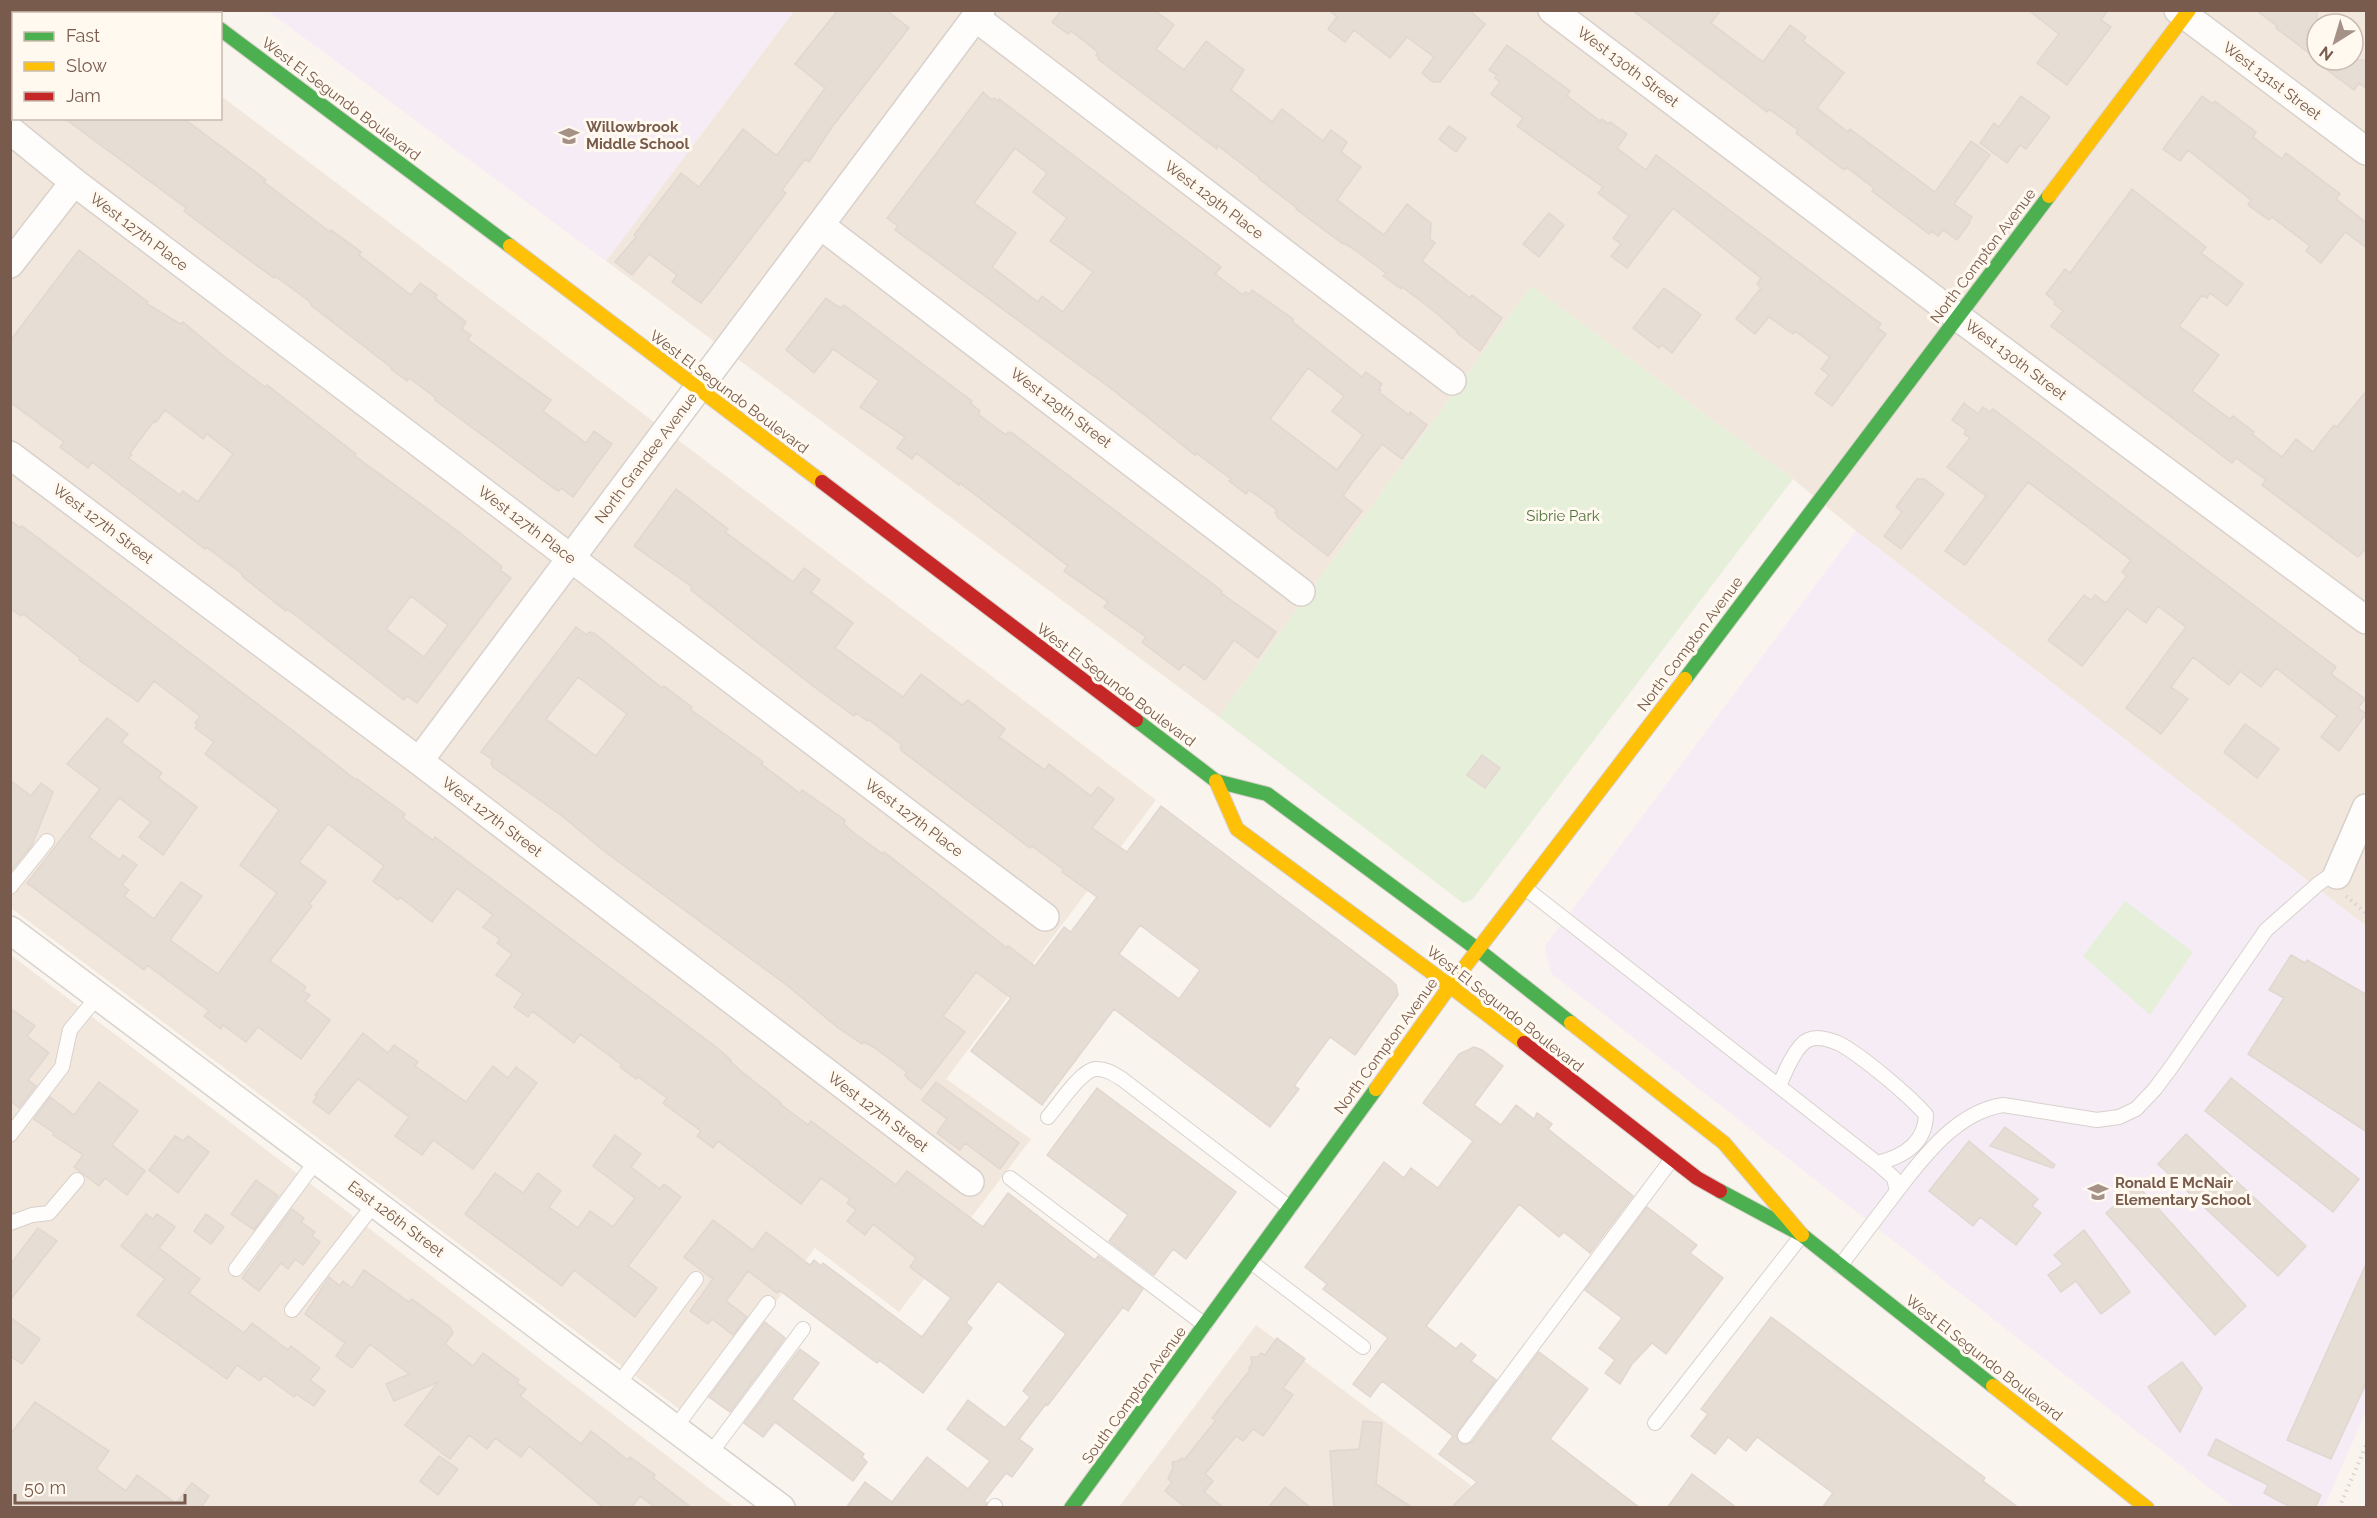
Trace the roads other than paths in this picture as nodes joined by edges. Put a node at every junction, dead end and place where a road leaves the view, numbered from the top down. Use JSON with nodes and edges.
{"nodes":[{"id":1,"x":1552,"y":10,"type":"edge"},
{"id":2,"x":2184,"y":12,"type":"edge"},
{"id":3,"x":978,"y":14,"type":"edge"},
{"id":4,"x":222,"y":31,"type":"edge"},
{"id":5,"x":10,"y":130,"type":"edge"},
{"id":6,"x":2367,"y":151,"type":"edge"},
{"id":7,"x":74,"y":182,"type":"junction"},
{"id":8,"x":820,"y":225,"type":"junction"},
{"id":9,"x":10,"y":264,"type":"edge"},
{"id":10,"x":1958,"y":317,"type":"junction"},
{"id":11,"x":1452,"y":381,"type":"dead end"},
{"id":12,"x":698,"y":389,"type":"junction"},
{"id":13,"x":10,"y":455,"type":"edge"},
{"id":14,"x":571,"y":558,"type":"junction"},
{"id":15,"x":1301,"y":591,"type":"dead end"},
{"id":16,"x":2367,"y":620,"type":"edge"},
{"id":17,"x":419,"y":761,"type":"junction"},
{"id":18,"x":1216,"y":781,"type":"junction"},
{"id":19,"x":2367,"y":808,"type":"edge"},
{"id":20,"x":47,"y":840,"type":"dead end"},
{"id":21,"x":2337,"y":875,"type":"joint"},
{"id":22,"x":10,"y":888,"type":"edge"},
{"id":23,"x":1525,"y":888,"type":"junction"},
{"id":24,"x":1045,"y":917,"type":"dead end"},
{"id":25,"x":10,"y":930,"type":"edge"},
{"id":26,"x":1477,"y":949,"type":"junction"},
{"id":27,"x":1450,"y":986,"type":"junction"},
{"id":28,"x":98,"y":996,"type":"junction"},
{"id":29,"x":1779,"y":1086,"type":"junction"},
{"id":30,"x":1048,"y":1118,"type":"dead end"},
{"id":31,"x":10,"y":1135,"type":"edge"},
{"id":32,"x":1672,"y":1159,"type":"junction"},
{"id":33,"x":317,"y":1160,"type":"junction"},
{"id":34,"x":1877,"y":1163,"type":"junction"},
{"id":35,"x":1010,"y":1178,"type":"dead end"},
{"id":36,"x":77,"y":1180,"type":"dead end"},
{"id":37,"x":970,"y":1182,"type":"dead end"},
{"id":38,"x":1898,"y":1191,"type":"junction"},
{"id":39,"x":375,"y":1203,"type":"junction"},
{"id":40,"x":1290,"y":1208,"type":"junction"},
{"id":41,"x":10,"y":1223,"type":"edge"},
{"id":42,"x":1802,"y":1235,"type":"junction"},
{"id":43,"x":1251,"y":1262,"type":"junction"},
{"id":44,"x":1840,"y":1266,"type":"junction"},
{"id":45,"x":236,"y":1269,"type":"dead end"},
{"id":46,"x":696,"y":1279,"type":"dead end"},
{"id":47,"x":1223,"y":1301,"type":"joint"},
{"id":48,"x":768,"y":1303,"type":"dead end"},
{"id":49,"x":292,"y":1310,"type":"dead end"},
{"id":50,"x":1205,"y":1325,"type":"junction"},
{"id":51,"x":803,"y":1329,"type":"dead end"},
{"id":52,"x":1363,"y":1347,"type":"dead end"},
{"id":53,"x":618,"y":1385,"type":"junction"},
{"id":54,"x":1655,"y":1423,"type":"dead end"},
{"id":55,"x":675,"y":1428,"type":"junction"},
{"id":56,"x":1465,"y":1436,"type":"dead end"},
{"id":57,"x":710,"y":1454,"type":"junction"},
{"id":58,"x":2140,"y":1506,"type":"edge"},
{"id":59,"x":781,"y":1508,"type":"edge"},
{"id":60,"x":1071,"y":1508,"type":"edge"}],
"edges":[{"from":1,"to":10,"type":"street","name":"West 130th Street"},
{"from":2,"to":6,"type":"street","name":"West 131st Street"},
{"from":2,"to":10,"type":"main road","name":"North Compton Avenue"},
{"from":3,"to":8,"type":"street","name":"North Grandee Avenue"},
{"from":3,"to":11,"type":"street","name":"West 129th Place"},
{"from":4,"to":12,"type":"main road","name":"West El Segundo Boulevard"},
{"from":5,"to":7,"type":"street","name":"West 127th Place"},
{"from":7,"to":9,"type":"street"},
{"from":7,"to":14,"type":"street","name":"West 127th Place"},
{"from":8,"to":12,"type":"street","name":"North Grandee Avenue"},
{"from":8,"to":15,"type":"street","name":"West 129th Street"},
{"from":10,"to":16,"type":"street","name":"West 130th Street"},
{"from":10,"to":23,"type":"main road","name":"North Compton Avenue"},
{"from":12,"to":14,"type":"street","name":"North Grandee Avenue"},
{"from":12,"to":18,"type":"main road","name":"West El Segundo Boulevard"},
{"from":13,"to":17,"type":"street","name":"West 127th Street"},
{"from":14,"to":17,"type":"street","name":"North Grandee Avenue"},
{"from":14,"to":24,"type":"street","name":"West 127th Place"},
{"from":17,"to":37,"type":"street","name":"West 127th Street"},
{"from":18,"to":26,"type":"main road","name":"West El Segundo Boulevard"},
{"from":18,"to":27,"type":"main road","name":"West El Segundo Boulevard"},
{"from":19,"to":21,"type":"street"},
{"from":20,"to":22,"type":"lane"},
{"from":21,"to":38,"type":"lane"},
{"from":23,"to":26,"type":"main road","name":"North Compton Avenue"},
{"from":23,"to":29,"type":"lane"},
{"from":25,"to":28,"type":"street","name":"East 126th Street"},
{"from":26,"to":27,"type":"main road","name":"North Compton Avenue"},
{"from":26,"to":42,"type":"main road","name":"West El Segundo Boulevard"},
{"from":27,"to":32,"type":"main road","name":"West El Segundo Boulevard"},
{"from":27,"to":40,"type":"main road","name":"North Compton Avenue"},
{"from":28,"to":31,"type":"lane"},
{"from":28,"to":33,"type":"street","name":"East 126th Street"},
{"from":29,"to":34,"type":"lane"},
{"from":29,"to":34,"type":"lane"},
{"from":30,"to":40,"type":"lane"},
{"from":32,"to":42,"type":"main road","name":"West El Segundo Boulevard"},
{"from":32,"to":56,"type":"lane"},
{"from":33,"to":39,"type":"street","name":"East 126th Street"},
{"from":33,"to":45,"type":"lane"},
{"from":34,"to":38,"type":"lane"},
{"from":35,"to":50,"type":"lane"},
{"from":36,"to":41,"type":"lane"},
{"from":38,"to":44,"type":"lane"},
{"from":39,"to":49,"type":"lane"},
{"from":39,"to":53,"type":"street","name":"East 126th Street"},
{"from":40,"to":43,"type":"main road","name":"North Compton Avenue"},
{"from":42,"to":44,"type":"main road","name":"West El Segundo Boulevard"},
{"from":42,"to":54,"type":"lane"},
{"from":43,"to":47,"type":"main road","name":"North Compton Avenue"},
{"from":43,"to":52,"type":"lane"},
{"from":44,"to":58,"type":"main road","name":"West El Segundo Boulevard"},
{"from":46,"to":53,"type":"lane"},
{"from":47,"to":50,"type":"main road","name":"South Compton Avenue"},
{"from":48,"to":55,"type":"lane"},
{"from":50,"to":60,"type":"main road","name":"South Compton Avenue"},
{"from":51,"to":57,"type":"lane"},
{"from":53,"to":55,"type":"street","name":"East 126th Street"},
{"from":55,"to":57,"type":"street","name":"East 126th Street"},
{"from":57,"to":59,"type":"street","name":"East 126th Street"}]}
